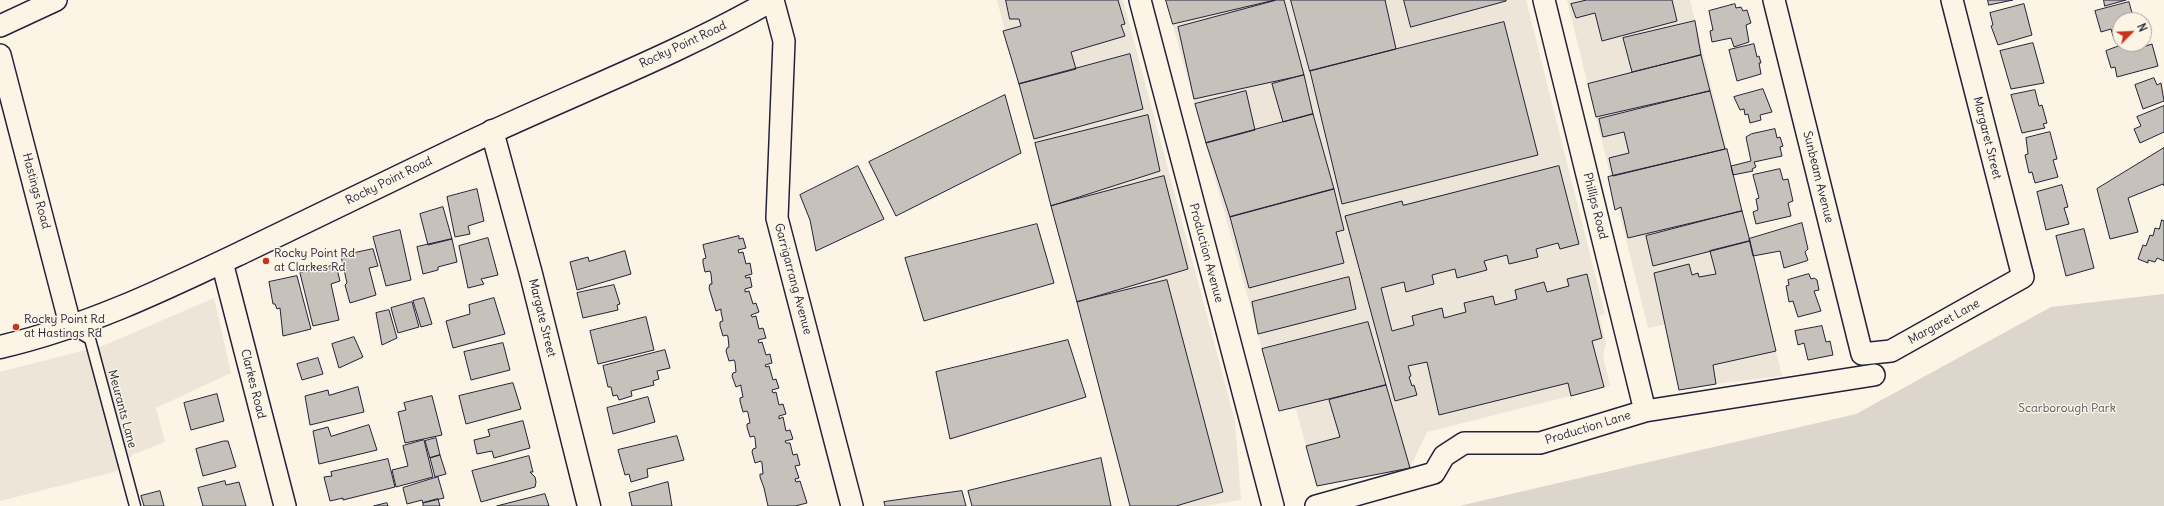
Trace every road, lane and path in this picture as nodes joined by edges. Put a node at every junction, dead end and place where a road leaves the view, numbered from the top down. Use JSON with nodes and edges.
{"nodes":[{"id":1,"x":56,"y":0,"type":"edge"},
{"id":2,"x":773,"y":0,"type":"edge"},
{"id":3,"x":1140,"y":0,"type":"edge"},
{"id":4,"x":1544,"y":0,"type":"edge"},
{"id":5,"x":1774,"y":0,"type":"edge"},
{"id":6,"x":1952,"y":0,"type":"edge"},
{"id":7,"x":0,"y":26,"type":"edge"},
{"id":8,"x":0,"y":55,"type":"edge"},
{"id":9,"x":492,"y":131,"type":"junction"},
{"id":10,"x":222,"y":262,"type":"junction"},
{"id":11,"x":2023,"y":277,"type":"joint"},
{"id":12,"x":72,"y":328,"type":"junction"},
{"id":13,"x":0,"y":347,"type":"edge"},
{"id":14,"x":1862,"y":354,"type":"joint"},
{"id":15,"x":1874,"y":375,"type":"dead end"},
{"id":16,"x":1646,"y":411,"type":"junction"},
{"id":17,"x":135,"y":506,"type":"edge"},
{"id":18,"x":285,"y":506,"type":"edge"},
{"id":19,"x":589,"y":506,"type":"edge"},
{"id":20,"x":852,"y":506,"type":"edge"},
{"id":21,"x":1273,"y":506,"type":"edge"},
{"id":22,"x":1316,"y":506,"type":"edge"}],
"edges":[{"from":1,"to":7,"type":"street"},
{"from":2,"to":9,"type":"main road","name":"Rocky Point Road"},
{"from":2,"to":20,"type":"street","name":"Garrigarrang Avenue"},
{"from":3,"to":21,"type":"street","name":"Production Avenue"},
{"from":4,"to":16,"type":"street","name":"Phillips Road"},
{"from":5,"to":14,"type":"street","name":"Sunbeam Avenue"},
{"from":6,"to":11,"type":"street","name":"Margaret Street"},
{"from":8,"to":12,"type":"street","name":"Hastings Road"},
{"from":9,"to":10,"type":"main road","name":"Rocky Point Road"},
{"from":9,"to":19,"type":"main road","name":"Margate Street"},
{"from":10,"to":12,"type":"main road","name":"Rocky Point Road"},
{"from":10,"to":18,"type":"street","name":"Clarkes Road"},
{"from":11,"to":14,"type":"street","name":"Margaret Lane"},
{"from":12,"to":13,"type":"main road","name":"Rocky Point Road"},
{"from":12,"to":17,"type":"lane","name":"Meurants Lane"},
{"from":15,"to":16,"type":"street","name":"Production Lane"},
{"from":16,"to":22,"type":"street","name":"Production Lane"}]}
